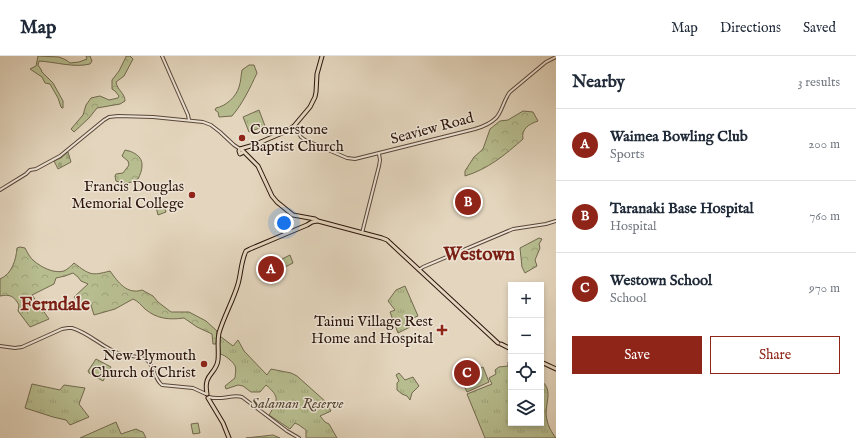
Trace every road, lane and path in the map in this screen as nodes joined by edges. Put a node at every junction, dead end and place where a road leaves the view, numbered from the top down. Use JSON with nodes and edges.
{"nodes":[{"id":1,"x":162,"y":56,"type":"edge"},
{"id":2,"x":322,"y":56,"type":"edge"},
{"id":3,"x":556,"y":57,"type":"edge"},
{"id":4,"x":189,"y":120,"type":"junction"},
{"id":5,"x":294,"y":126,"type":"junction"},
{"id":6,"x":241,"y":151,"type":"junction"},
{"id":7,"x":379,"y":154,"type":"junction"},
{"id":8,"x":0,"y":190,"type":"edge"},
{"id":9,"x":309,"y":220,"type":"junction"},
{"id":10,"x":556,"y":221,"type":"edge"},
{"id":11,"x":305,"y":225,"type":"junction"},
{"id":12,"x":362,"y":233,"type":"junction"},
{"id":13,"x":419,"y":270,"type":"junction"},
{"id":14,"x":0,"y":346,"type":"edge"},
{"id":15,"x":508,"y":348,"type":"edge"},
{"id":16,"x":544,"y":363,"type":"edge"},
{"id":17,"x":556,"y":368,"type":"edge"},
{"id":18,"x":208,"y":396,"type":"junction"},
{"id":19,"x":230,"y":438,"type":"edge"},
{"id":20,"x":299,"y":438,"type":"edge"}],
"edges":[{"from":1,"to":4,"type":"street"},
{"from":2,"to":5,"type":"main road"},
{"from":3,"to":7,"type":"street","name":"Seaview Road"},
{"from":4,"to":6,"type":"street"},
{"from":4,"to":8,"type":"street"},
{"from":5,"to":6,"type":"main road"},
{"from":5,"to":7,"type":"street","name":"Seaview Road"},
{"from":6,"to":9,"type":"main road"},
{"from":7,"to":12,"type":"street"},
{"from":9,"to":11,"type":"main road"},
{"from":9,"to":11,"type":"main road"},
{"from":9,"to":12,"type":"main road"},
{"from":10,"to":13,"type":"street"},
{"from":11,"to":18,"type":"main road"},
{"from":12,"to":13,"type":"main road"},
{"from":13,"to":15,"type":"main road"},
{"from":14,"to":18,"type":"street"},
{"from":16,"to":17,"type":"main road"},
{"from":18,"to":19,"type":"main road"},
{"from":18,"to":20,"type":"street"}]}
